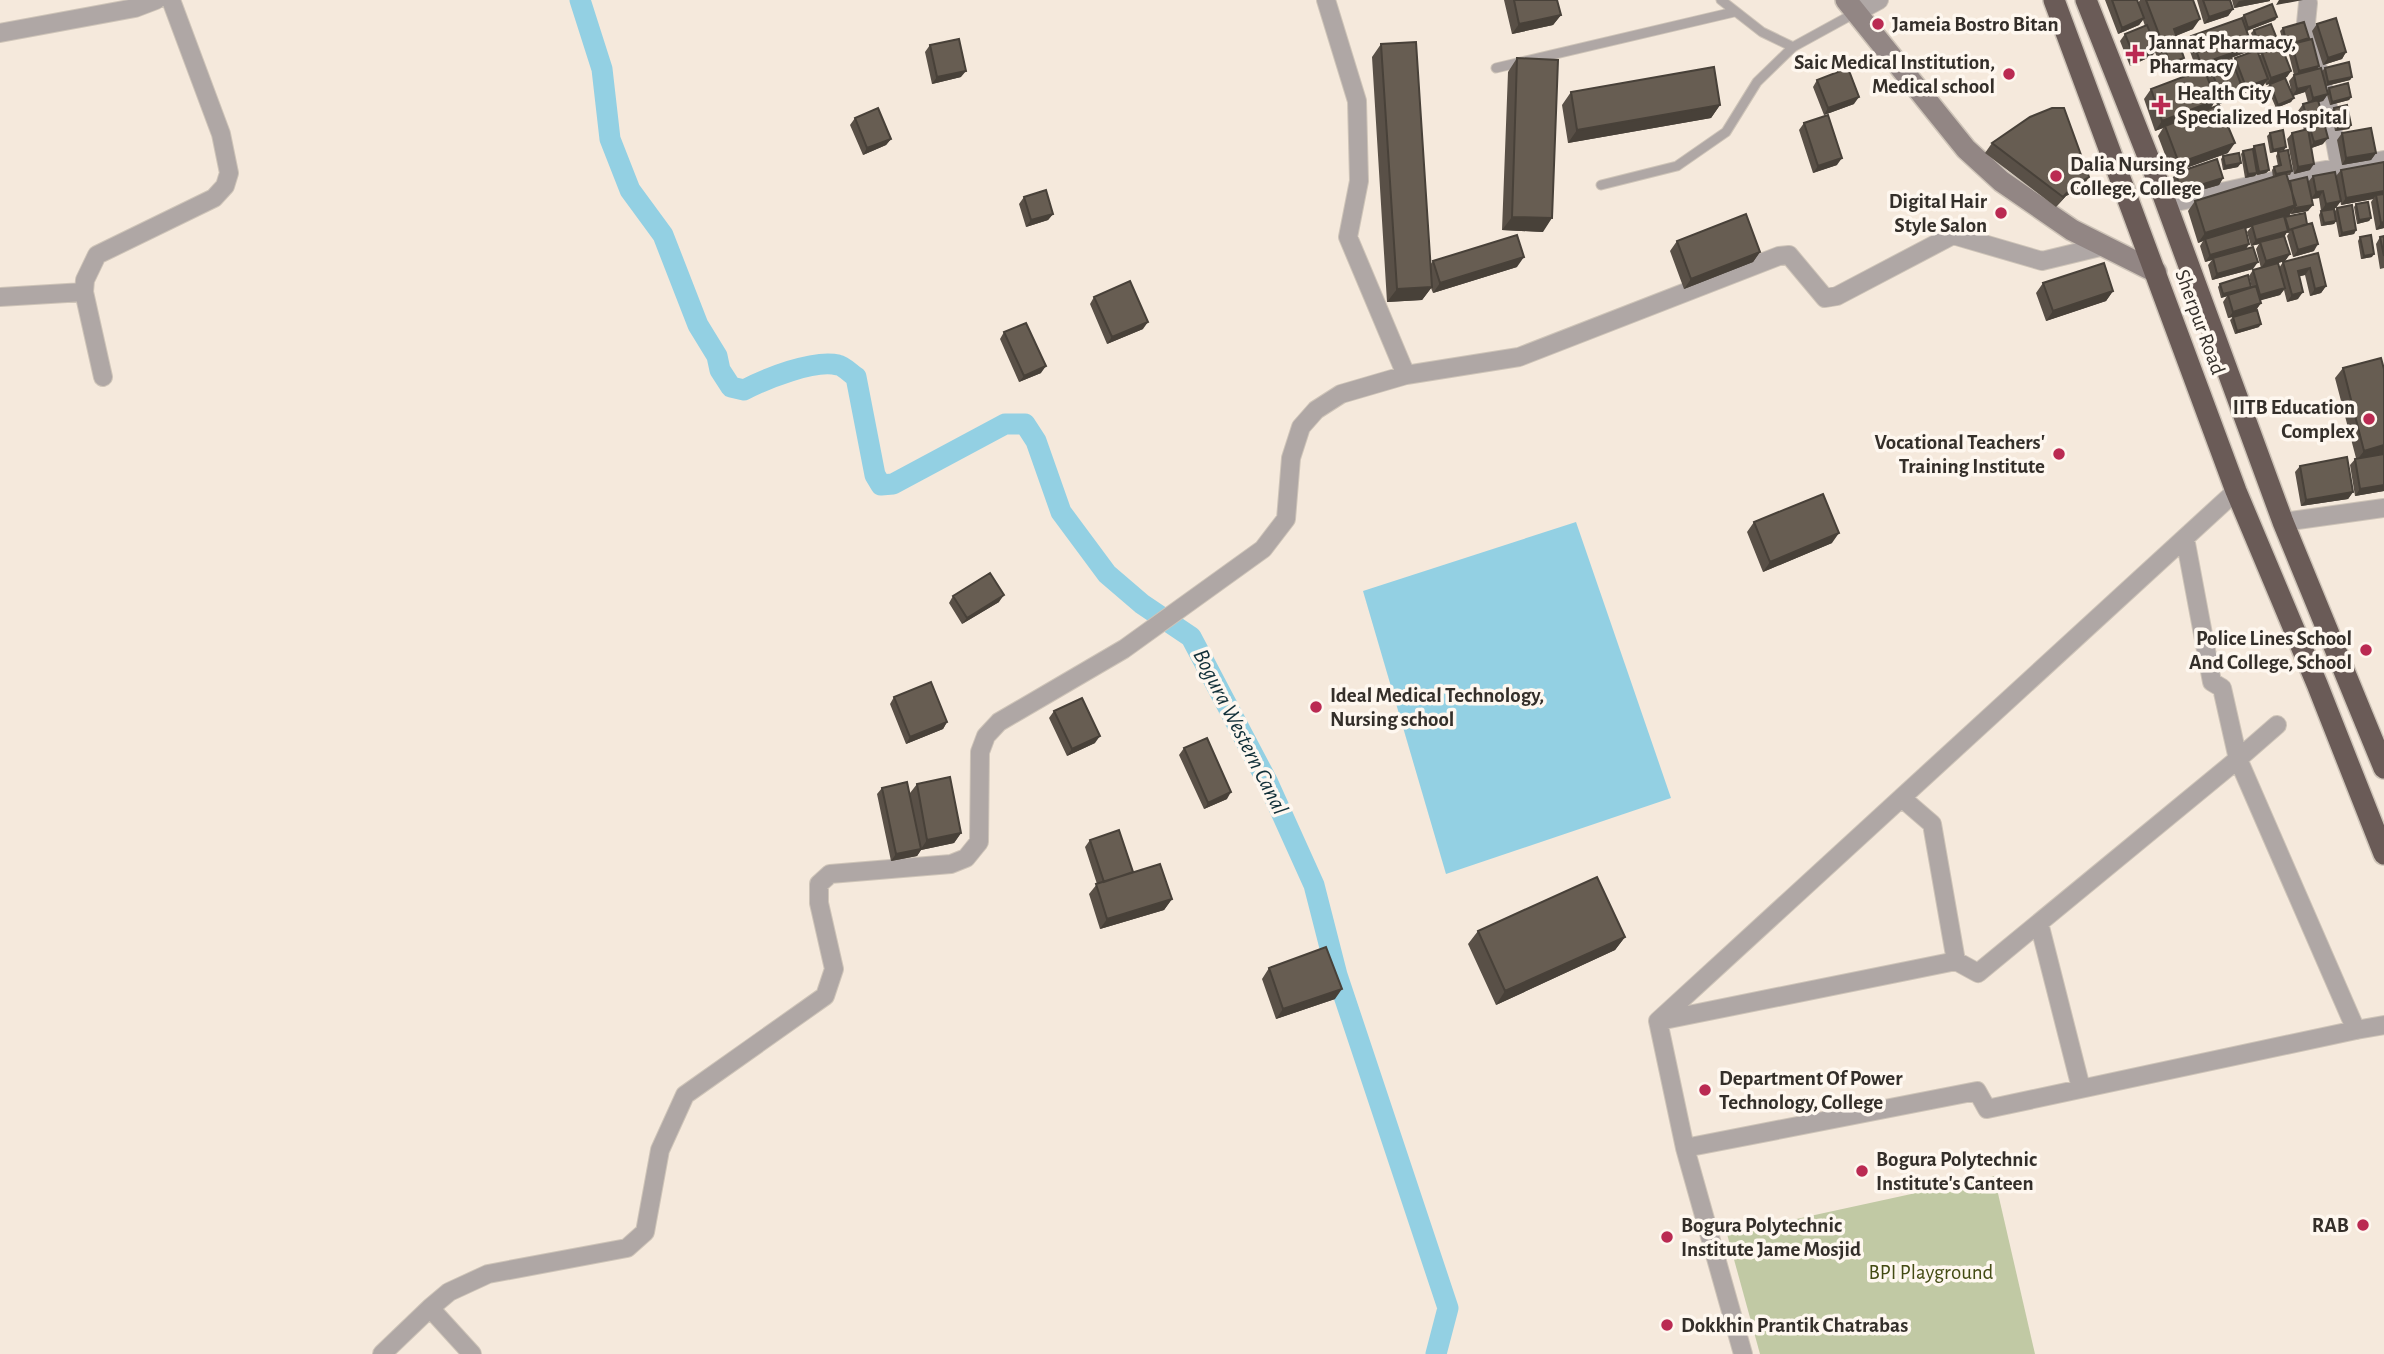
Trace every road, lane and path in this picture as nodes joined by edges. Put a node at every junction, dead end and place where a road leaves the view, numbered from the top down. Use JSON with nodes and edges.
{"nodes":[{"id":1,"x":156,"y":0,"type":"edge"},
{"id":2,"x":171,"y":0,"type":"edge"},
{"id":3,"x":1326,"y":0,"type":"edge"},
{"id":4,"x":1721,"y":0,"type":"edge"},
{"id":5,"x":1879,"y":0,"type":"edge"},
{"id":6,"x":2054,"y":0,"type":"edge"},
{"id":7,"x":2086,"y":0,"type":"edge"},
{"id":8,"x":2308,"y":3,"type":"dead end"},
{"id":9,"x":1850,"y":6,"type":"edge"},
{"id":10,"x":1734,"y":12,"type":"junction"},
{"id":11,"x":0,"y":33,"type":"edge"},
{"id":12,"x":1793,"y":47,"type":"junction"},
{"id":13,"x":1496,"y":68,"type":"dead end"},
{"id":14,"x":2384,"y":160,"type":"edge"},
{"id":15,"x":2340,"y":168,"type":"junction"},
{"id":16,"x":1601,"y":185,"type":"dead end"},
{"id":17,"x":2167,"y":204,"type":"junction"},
{"id":18,"x":2104,"y":246,"type":"junction"},
{"id":19,"x":2156,"y":272,"type":"junction"},
{"id":20,"x":84,"y":292,"type":"junction"},
{"id":21,"x":0,"y":297,"type":"edge"},
{"id":22,"x":1406,"y":375,"type":"junction"},
{"id":23,"x":103,"y":377,"type":"dead end"},
{"id":24,"x":2236,"y":491,"type":"junction"},
{"id":25,"x":2384,"y":508,"type":"edge"},
{"id":26,"x":2283,"y":523,"type":"junction"},
{"id":27,"x":2185,"y":538,"type":"junction"},
{"id":28,"x":2277,"y":725,"type":"dead end"},
{"id":29,"x":2238,"y":759,"type":"junction"},
{"id":30,"x":2384,"y":768,"type":"edge"},
{"id":31,"x":1903,"y":799,"type":"junction"},
{"id":32,"x":2384,"y":854,"type":"edge"},
{"id":33,"x":2039,"y":923,"type":"junction"},
{"id":34,"x":1956,"y":961,"type":"junction"},
{"id":35,"x":1658,"y":1021,"type":"junction"},
{"id":36,"x":2384,"y":1026,"type":"edge"},
{"id":37,"x":2356,"y":1030,"type":"junction"},
{"id":38,"x":2081,"y":1088,"type":"junction"},
{"id":39,"x":1685,"y":1148,"type":"junction"},
{"id":40,"x":430,"y":1308,"type":"junction"},
{"id":41,"x":383,"y":1354,"type":"edge"},
{"id":42,"x":472,"y":1354,"type":"edge"},
{"id":43,"x":1743,"y":1354,"type":"edge"}],
"edges":[{"from":1,"to":11,"type":"street"},
{"from":2,"to":20,"type":"street"},
{"from":3,"to":22,"type":"street"},
{"from":4,"to":10,"type":"lane"},
{"from":5,"to":9,"type":"street"},
{"from":6,"to":19,"type":"highway","name":"Sherpur Road"},
{"from":7,"to":17,"type":"highway","name":"Sherpur Road"},
{"from":8,"to":15,"type":"street"},
{"from":9,"to":12,"type":"lane"},
{"from":9,"to":18,"type":"street"},
{"from":10,"to":12,"type":"lane"},
{"from":10,"to":13,"type":"lane"},
{"from":12,"to":16,"type":"lane"},
{"from":14,"to":15,"type":"street"},
{"from":15,"to":17,"type":"street"},
{"from":17,"to":26,"type":"highway","name":"Sherpur Road"},
{"from":18,"to":19,"type":"street"},
{"from":18,"to":22,"type":"street"},
{"from":19,"to":24,"type":"highway","name":"Sherpur Road"},
{"from":20,"to":21,"type":"street"},
{"from":20,"to":23,"type":"street"},
{"from":22,"to":40,"type":"street"},
{"from":24,"to":27,"type":"street"},
{"from":24,"to":32,"type":"highway","name":"Sherpur Road"},
{"from":25,"to":26,"type":"street"},
{"from":26,"to":30,"type":"highway","name":"Sherpur Road"},
{"from":27,"to":29,"type":"street"},
{"from":27,"to":31,"type":"street"},
{"from":28,"to":29,"type":"street"},
{"from":29,"to":33,"type":"street"},
{"from":29,"to":37,"type":"street"},
{"from":31,"to":34,"type":"street"},
{"from":31,"to":35,"type":"street"},
{"from":33,"to":34,"type":"street"},
{"from":33,"to":38,"type":"street"},
{"from":34,"to":35,"type":"street"},
{"from":35,"to":39,"type":"street"},
{"from":36,"to":37,"type":"street"},
{"from":37,"to":38,"type":"street"},
{"from":38,"to":39,"type":"street"},
{"from":39,"to":43,"type":"street"},
{"from":40,"to":41,"type":"street"},
{"from":40,"to":42,"type":"street"}]}
